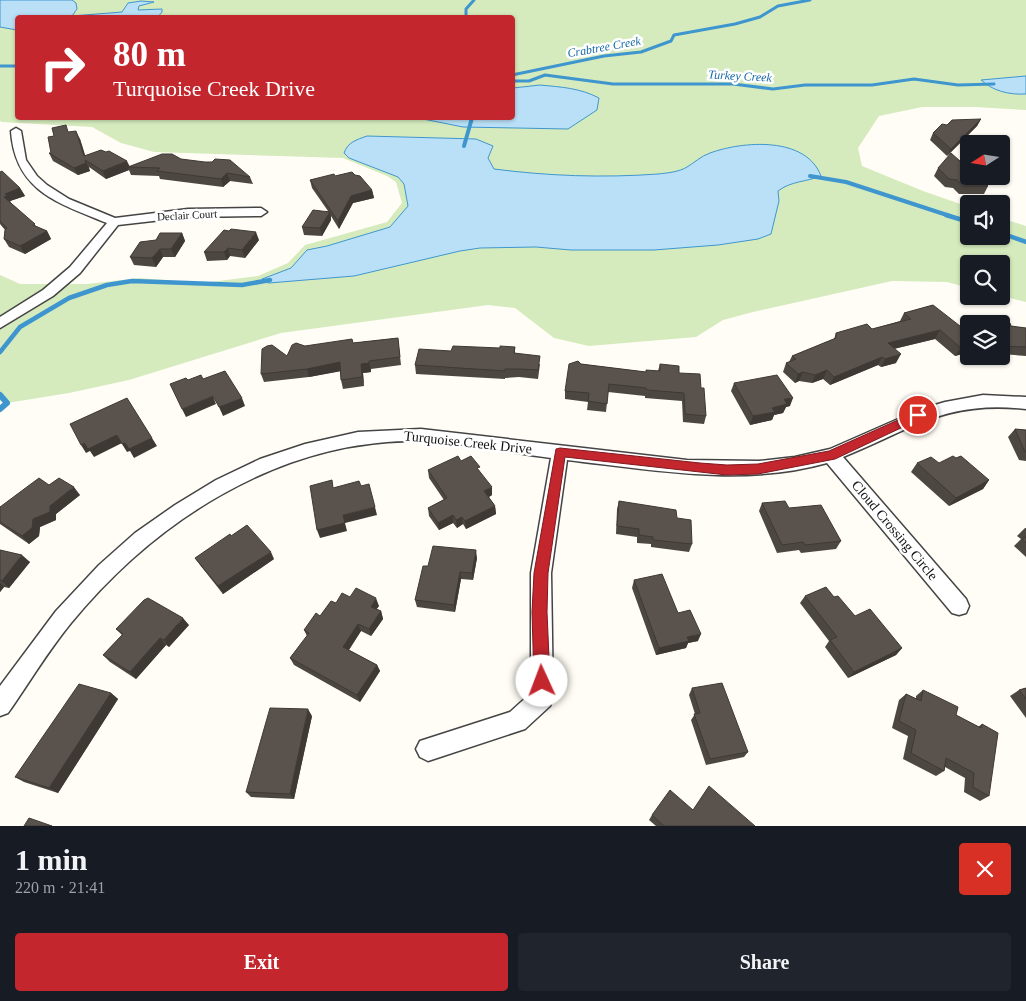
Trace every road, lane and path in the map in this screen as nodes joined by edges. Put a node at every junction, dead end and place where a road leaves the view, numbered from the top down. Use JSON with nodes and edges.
{"nodes":[{"id":1,"x":16,"y":131,"type":"dead end"},
{"id":2,"x":261,"y":212,"type":"dead end"},
{"id":3,"x":114,"y":222,"type":"junction"},
{"id":4,"x":0,"y":323,"type":"edge"},
{"id":5,"x":1026,"y":403,"type":"edge"},
{"id":6,"x":560,"y":452,"type":"junction"},
{"id":7,"x":831,"y":455,"type":"junction"},
{"id":8,"x":959,"y":606,"type":"dead end"},
{"id":9,"x":0,"y":705,"type":"edge"},
{"id":10,"x":428,"y":748,"type":"dead end"}],
"edges":[{"from":1,"to":3,"type":"street"},
{"from":2,"to":3,"type":"street","name":"Declair Court"},
{"from":3,"to":4,"type":"street"},
{"from":5,"to":7,"type":"street","name":"Turquoise Creek Drive"},
{"from":6,"to":7,"type":"street","name":"Turquoise Creek Drive"},
{"from":6,"to":9,"type":"street","name":"Turquoise Creek Drive"},
{"from":6,"to":10,"type":"street"},
{"from":7,"to":8,"type":"street","name":"Cloud Crossing Circle"}]}
